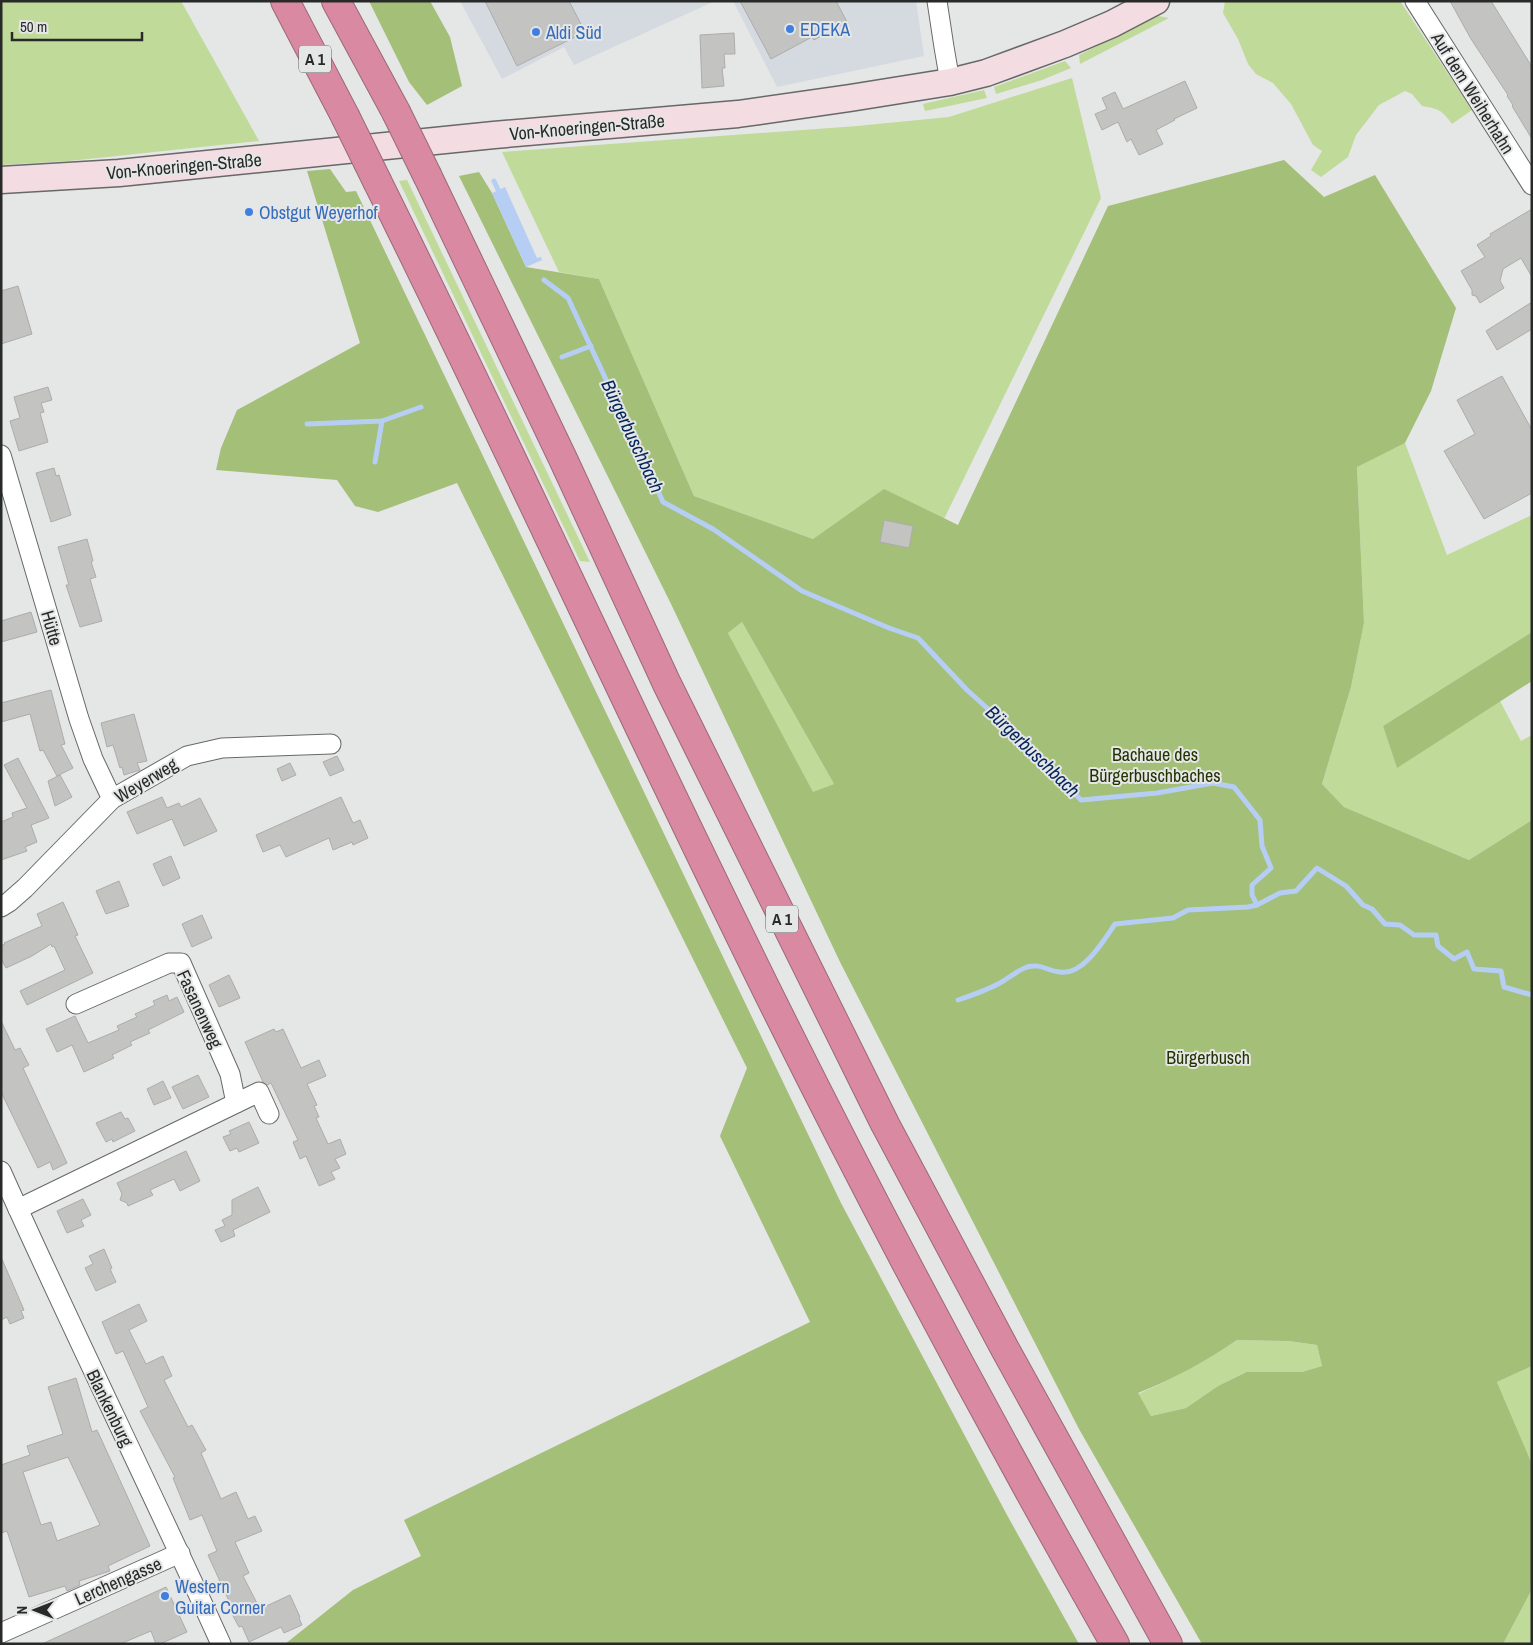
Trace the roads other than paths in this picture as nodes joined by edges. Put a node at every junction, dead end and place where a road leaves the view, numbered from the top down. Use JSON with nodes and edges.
{"nodes":[{"id":1,"x":285,"y":1,"type":"edge"},
{"id":2,"x":336,"y":1,"type":"edge"},
{"id":3,"x":937,"y":1,"type":"edge"},
{"id":4,"x":1156,"y":1,"type":"edge"},
{"id":5,"x":1415,"y":1,"type":"edge"},
{"id":6,"x":950,"y":82,"type":"junction"},
{"id":7,"x":1,"y":180,"type":"edge"},
{"id":8,"x":1532,"y":185,"type":"edge"},
{"id":9,"x":1,"y":455,"type":"edge"},
{"id":10,"x":331,"y":744,"type":"dead end"},
{"id":11,"x":112,"y":799,"type":"junction"},
{"id":12,"x":1,"y":906,"type":"edge"},
{"id":13,"x":76,"y":1004,"type":"dead end"},
{"id":14,"x":236,"y":1103,"type":"junction"},
{"id":15,"x":269,"y":1114,"type":"dead end"},
{"id":16,"x":1,"y":1171,"type":"edge"},
{"id":17,"x":5,"y":1189,"type":"edge"},
{"id":18,"x":18,"y":1209,"type":"junction"},
{"id":19,"x":180,"y":1553,"type":"junction"},
{"id":20,"x":1,"y":1633,"type":"edge"},
{"id":21,"x":222,"y":1644,"type":"edge"},
{"id":22,"x":1115,"y":1644,"type":"edge"},
{"id":23,"x":1168,"y":1644,"type":"edge"}],
"edges":[{"from":1,"to":22,"type":"highway","number":"A 1","bridge":true},
{"from":2,"to":23,"type":"highway","number":"A 1","bridge":true},
{"from":3,"to":6,"type":"street"},
{"from":4,"to":6,"type":"main road","name":"Von-Knoeringen-Straße"},
{"from":5,"to":8,"type":"street","name":"Auf dem Weiherhahn"},
{"from":6,"to":7,"type":"main road","name":"Von-Knoeringen-Straße"},
{"from":9,"to":11,"type":"street","name":"Hütte"},
{"from":10,"to":11,"type":"street","name":"Weyerweg"},
{"from":11,"to":12,"type":"street","name":"Weyerweg"},
{"from":13,"to":14,"type":"street","name":"Fasanenweg"},
{"from":14,"to":15,"type":"street"},
{"from":14,"to":18,"type":"street"},
{"from":16,"to":17,"type":"street","name":"Blankenburg"},
{"from":17,"to":18,"type":"street","name":"Blankenburg"},
{"from":18,"to":19,"type":"street","name":"Blankenburg"},
{"from":19,"to":20,"type":"street","name":"Lerchengasse"},
{"from":19,"to":21,"type":"street","name":"Blankenburg"}]}
